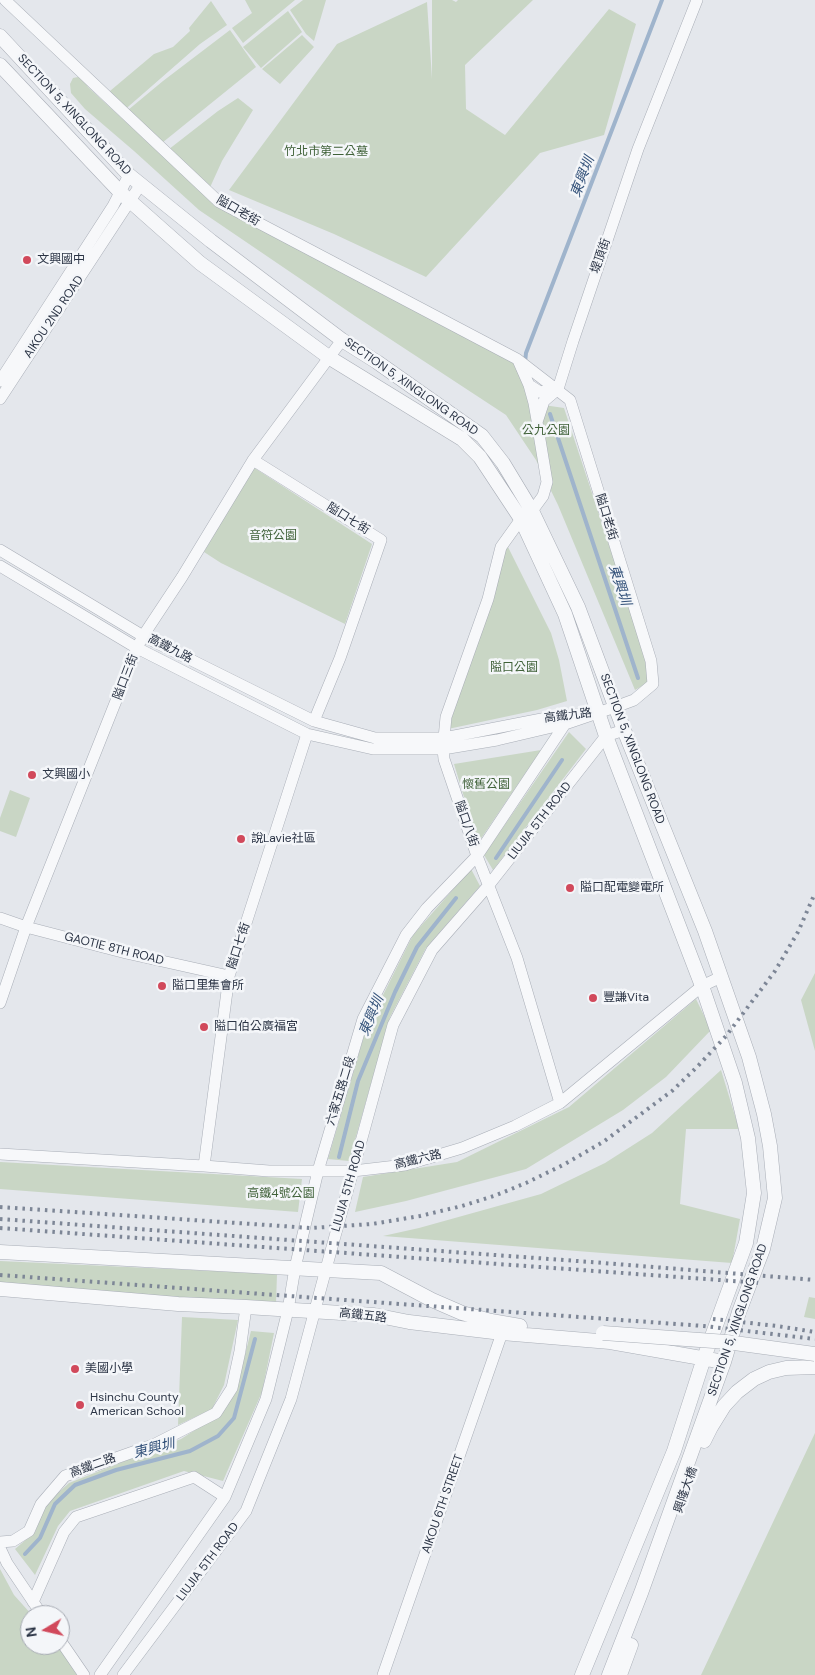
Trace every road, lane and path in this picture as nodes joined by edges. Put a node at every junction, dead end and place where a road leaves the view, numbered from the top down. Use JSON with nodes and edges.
{"nodes":[{"id":1,"x":5,"y":0,"type":"edge"},
{"id":2,"x":697,"y":0,"type":"edge"},
{"id":3,"x":0,"y":36,"type":"edge"},
{"id":4,"x":0,"y":65,"type":"edge"},
{"id":5,"x":128,"y":175,"type":"junction"},
{"id":6,"x":141,"y":184,"type":"junction"},
{"id":7,"x":125,"y":197,"type":"junction"},
{"id":8,"x":342,"y":340,"type":"junction"},
{"id":9,"x":330,"y":358,"type":"junction"},
{"id":10,"x":517,"y":359,"type":"junction"},
{"id":11,"x":0,"y":381,"type":"edge"},
{"id":12,"x":529,"y":385,"type":"junction"},
{"id":13,"x":558,"y":389,"type":"junction"},
{"id":14,"x":0,"y":399,"type":"edge"},
{"id":15,"x":537,"y":422,"type":"junction"},
{"id":16,"x":253,"y":460,"type":"junction"},
{"id":17,"x":526,"y":515,"type":"junction"},
{"id":18,"x":0,"y":550,"type":"edge"},
{"id":19,"x":0,"y":566,"type":"edge"},
{"id":20,"x":143,"y":636,"type":"junction"},
{"id":21,"x":137,"y":648,"type":"junction"},
{"id":22,"x":615,"y":707,"type":"junction"},
{"id":23,"x":598,"y":712,"type":"junction"},
{"id":24,"x":314,"y":721,"type":"junction"},
{"id":25,"x":565,"y":724,"type":"junction"},
{"id":26,"x":624,"y":730,"type":"junction"},
{"id":27,"x":307,"y":734,"type":"junction"},
{"id":28,"x":606,"y":736,"type":"junction"},
{"id":29,"x":443,"y":744,"type":"junction"},
{"id":30,"x":477,"y":856,"type":"junction"},
{"id":31,"x":488,"y":886,"type":"junction"},
{"id":32,"x":0,"y":918,"type":"edge"},
{"id":33,"x":26,"y":927,"type":"junction"},
{"id":34,"x":230,"y":976,"type":"junction"},
{"id":35,"x":721,"y":977,"type":"junction"},
{"id":36,"x":702,"y":986,"type":"junction"},
{"id":37,"x":0,"y":1003,"type":"edge"},
{"id":38,"x":560,"y":1103,"type":"junction"},
{"id":39,"x":0,"y":1154,"type":"edge"},
{"id":40,"x":204,"y":1166,"type":"junction"},
{"id":41,"x":318,"y":1171,"type":"junction"},
{"id":42,"x":353,"y":1171,"type":"junction"},
{"id":43,"x":0,"y":1252,"type":"edge"},
{"id":44,"x":295,"y":1268,"type":"junction"},
{"id":45,"x":326,"y":1269,"type":"junction"},
{"id":46,"x":0,"y":1289,"type":"edge"},
{"id":47,"x":246,"y":1306,"type":"junction"},
{"id":48,"x":288,"y":1310,"type":"junction"},
{"id":49,"x":315,"y":1312,"type":"junction"},
{"id":50,"x":508,"y":1329,"type":"junction"},
{"id":51,"x":815,"y":1354,"type":"edge"},
{"id":52,"x":704,"y":1358,"type":"junction"},
{"id":53,"x":724,"y":1362,"type":"junction"},
{"id":54,"x":815,"y":1367,"type":"edge"},
{"id":55,"x":225,"y":1497,"type":"junction"},
{"id":56,"x":0,"y":1542,"type":"edge"},
{"id":57,"x":0,"y":1548,"type":"edge"},
{"id":58,"x":32,"y":1602,"type":"junction"},
{"id":59,"x":34,"y":1605,"type":"edge"},
{"id":60,"x":70,"y":1655,"type":"edge"},
{"id":61,"x":84,"y":1675,"type":"edge"},
{"id":62,"x":100,"y":1675,"type":"edge"},
{"id":63,"x":123,"y":1675,"type":"edge"},
{"id":64,"x":383,"y":1675,"type":"edge"},
{"id":65,"x":582,"y":1675,"type":"edge"},
{"id":66,"x":609,"y":1675,"type":"edge"},
{"id":67,"x":620,"y":1675,"type":"edge"}],
"edges":[{"from":1,"to":10,"type":"street","name":"隘口老街"},
{"from":2,"to":13,"type":"street","name":"堤頂街"},
{"from":3,"to":5,"type":"street","name":"SECTION 5, XINGLONG ROAD"},
{"from":4,"to":7,"type":"street","name":"SECTION 5, XINGLONG ROAD"},
{"from":5,"to":6,"type":"street","name":"SECTION 5, XINGLONG ROAD"},
{"from":5,"to":7,"type":"street","name":"AIKOU 2ND ROAD"},
{"from":6,"to":7,"type":"street","name":"AIKOU 2ND ROAD"},
{"from":6,"to":8,"type":"street","name":"SECTION 5, XINGLONG ROAD"},
{"from":7,"to":9,"type":"street","name":"SECTION 5, XINGLONG ROAD"},
{"from":7,"to":11,"type":"street","name":"AIKOU 2ND ROAD"},
{"from":7,"to":14,"type":"street","name":"AIKOU 2ND ROAD"},
{"from":8,"to":9,"type":"street","name":"隘口三街"},
{"from":8,"to":17,"type":"street","name":"SECTION 5, XINGLONG ROAD"},
{"from":9,"to":16,"type":"street","name":"隘口三街"},
{"from":9,"to":17,"type":"street","name":"SECTION 5, XINGLONG ROAD"},
{"from":10,"to":12,"type":"street"},
{"from":10,"to":13,"type":"street","name":"隘口老街"},
{"from":12,"to":13,"type":"street"},
{"from":12,"to":15,"type":"street"},
{"from":13,"to":15,"type":"street","name":"堤頂街"},
{"from":13,"to":22,"type":"street","name":"隘口老街"},
{"from":15,"to":17,"type":"street","name":"堤頂街"},
{"from":16,"to":20,"type":"street","name":"隘口三街"},
{"from":16,"to":24,"type":"street","name":"隘口七街"},
{"from":17,"to":22,"type":"street","name":"SECTION 5, XINGLONG ROAD"},
{"from":17,"to":23,"type":"street","name":"SECTION 5, XINGLONG ROAD"},
{"from":17,"to":29,"type":"street","name":"隘口八街"},
{"from":18,"to":20,"type":"street","name":"高鐵九路"},
{"from":19,"to":21,"type":"street","name":"高鐵九路"},
{"from":20,"to":21,"type":"street","name":"隘口三街"},
{"from":20,"to":24,"type":"street","name":"高鐵九路"},
{"from":21,"to":27,"type":"street","name":"高鐵九路"},
{"from":21,"to":33,"type":"street","name":"隘口三街"},
{"from":22,"to":23,"type":"street","name":"隘口老街"},
{"from":22,"to":26,"type":"street","name":"SECTION 5, XINGLONG ROAD"},
{"from":23,"to":25,"type":"street","name":"高鐵九路"},
{"from":23,"to":28,"type":"street","name":"SECTION 5, XINGLONG ROAD"},
{"from":23,"to":29,"type":"street","name":"高鐵九路"},
{"from":24,"to":29,"type":"street","name":"高鐵九路"},
{"from":25,"to":29,"type":"street","name":"高鐵九路"},
{"from":25,"to":30,"type":"street","name":"六家五路二段"},
{"from":26,"to":28,"type":"street"},
{"from":26,"to":35,"type":"street","name":"SECTION 5, XINGLONG ROAD"},
{"from":27,"to":29,"type":"street","name":"高鐵九路"},
{"from":27,"to":34,"type":"street","name":"隘口七街"},
{"from":28,"to":31,"type":"street","name":"LIUJIA 5TH ROAD"},
{"from":28,"to":36,"type":"street","name":"SECTION 5, XINGLONG ROAD"},
{"from":29,"to":30,"type":"street","name":"隘口八街"},
{"from":30,"to":31,"type":"street","name":"隘口八街"},
{"from":30,"to":41,"type":"street","name":"六家五路二段"},
{"from":31,"to":38,"type":"street","name":"隘口八街"},
{"from":31,"to":42,"type":"street","name":"LIUJIA 5TH ROAD"},
{"from":32,"to":33,"type":"street","name":"GAOTIE 8TH ROAD"},
{"from":33,"to":34,"type":"street","name":"GAOTIE 8TH ROAD"},
{"from":33,"to":37,"type":"street","name":"隘口三街"},
{"from":34,"to":40,"type":"street","name":"隘口七街"},
{"from":35,"to":36,"type":"street","name":"高鐵六路"},
{"from":35,"to":53,"type":"street","name":"SECTION 5, XINGLONG ROAD"},
{"from":36,"to":38,"type":"street","name":"高鐵六路"},
{"from":36,"to":52,"type":"street","name":"SECTION 5, XINGLONG ROAD"},
{"from":38,"to":42,"type":"street","name":"高鐵六路"},
{"from":39,"to":40,"type":"street","name":"高鐵六路"},
{"from":40,"to":41,"type":"street","name":"高鐵六路"},
{"from":41,"to":42,"type":"street","name":"高鐵六路"},
{"from":41,"to":44,"type":"street","name":"六家五路二段"},
{"from":42,"to":45,"type":"street","name":"LIUJIA 5TH ROAD"},
{"from":43,"to":44,"type":"street","name":"高鐵五路"},
{"from":44,"to":45,"type":"street","name":"高鐵五路"},
{"from":44,"to":48,"type":"street","name":"六家五路二段"},
{"from":45,"to":49,"type":"street","name":"LIUJIA 5TH ROAD"},
{"from":45,"to":50,"type":"street","name":"高鐵五路"},
{"from":46,"to":47,"type":"street","name":"高鐵五路"},
{"from":47,"to":48,"type":"street","name":"高鐵五路"},
{"from":47,"to":56,"type":"street","name":"高鐵二路"},
{"from":48,"to":49,"type":"street","name":"高鐵五路"},
{"from":48,"to":55,"type":"street","name":"LIUJIA 5TH ROAD"},
{"from":49,"to":50,"type":"street","name":"高鐵五路"},
{"from":49,"to":63,"type":"street","name":"LIUJIA 5TH ROAD"},
{"from":50,"to":51,"type":"street","bridge":true},
{"from":50,"to":52,"type":"street","name":"高鐵五路"},
{"from":50,"to":64,"type":"street","name":"AIKOU 6TH STREET"},
{"from":52,"to":53,"type":"street","name":"高鐵五路"},
{"from":52,"to":65,"type":"street","name":"SECTION 5, XINGLONG ROAD"},
{"from":53,"to":66,"type":"street","name":"SECTION 5, XINGLONG ROAD"},
{"from":54,"to":67,"type":"street","name":"興隆大橋"},
{"from":55,"to":58,"type":"street"},
{"from":55,"to":62,"type":"street","name":"LIUJIA 5TH ROAD"},
{"from":57,"to":58,"type":"street"},
{"from":58,"to":59,"type":"street"},
{"from":60,"to":61,"type":"street"}]}
